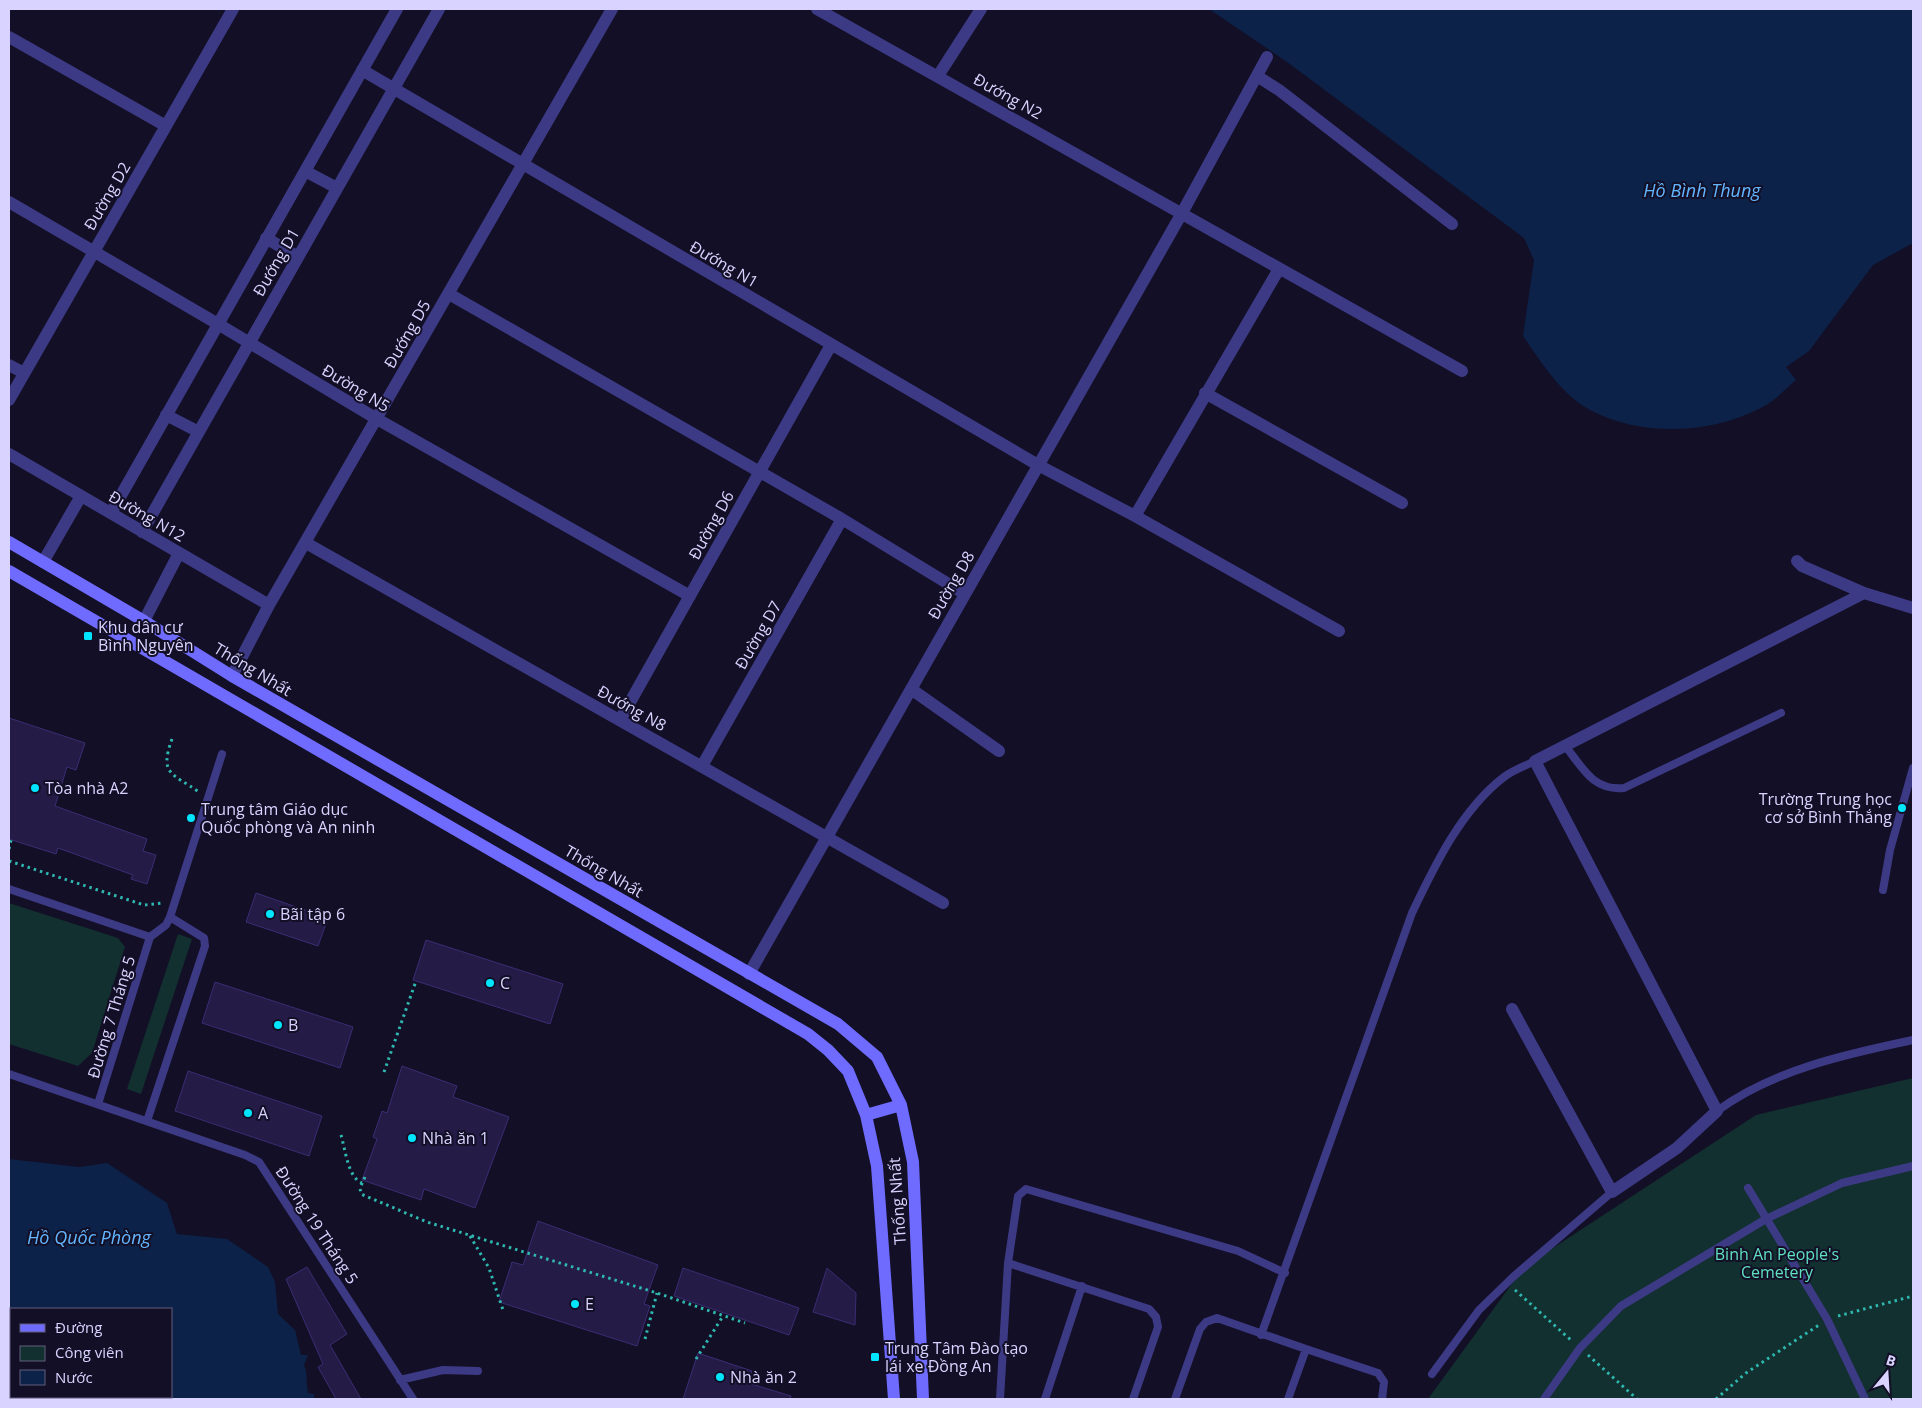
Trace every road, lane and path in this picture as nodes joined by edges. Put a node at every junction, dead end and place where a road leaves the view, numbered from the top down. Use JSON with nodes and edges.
{"nodes":[{"id":1,"x":233,"y":9,"type":"edge"},
{"id":2,"x":397,"y":9,"type":"edge"},
{"id":3,"x":439,"y":9,"type":"edge"},
{"id":4,"x":612,"y":9,"type":"edge"},
{"id":5,"x":817,"y":9,"type":"edge"},
{"id":6,"x":981,"y":9,"type":"edge"},
{"id":7,"x":9,"y":37,"type":"edge"},
{"id":8,"x":1267,"y":58,"type":"dead end"},
{"id":9,"x":362,"y":70,"type":"junction"},
{"id":10,"x":938,"y":76,"type":"junction"},
{"id":11,"x":1257,"y":76,"type":"junction"},
{"id":12,"x":393,"y":90,"type":"junction"},
{"id":13,"x":166,"y":126,"type":"junction"},
{"id":14,"x":522,"y":166,"type":"junction"},
{"id":15,"x":305,"y":171,"type":"junction"},
{"id":16,"x":337,"y":188,"type":"junction"},
{"id":17,"x":9,"y":202,"type":"edge"},
{"id":18,"x":1182,"y":213,"type":"junction"},
{"id":19,"x":1452,"y":224,"type":"dead end"},
{"id":20,"x":266,"y":238,"type":"junction"},
{"id":21,"x":94,"y":252,"type":"junction"},
{"id":22,"x":298,"y":257,"type":"junction"},
{"id":23,"x":1279,"y":269,"type":"junction"},
{"id":24,"x":449,"y":294,"type":"junction"},
{"id":25,"x":218,"y":324,"type":"junction"},
{"id":26,"x":250,"y":343,"type":"junction"},
{"id":27,"x":831,"y":345,"type":"junction"},
{"id":28,"x":9,"y":365,"type":"edge"},
{"id":29,"x":1462,"y":371,"type":"dead end"},
{"id":30,"x":24,"y":374,"type":"junction"},
{"id":31,"x":1205,"y":393,"type":"junction"},
{"id":32,"x":9,"y":400,"type":"edge"},
{"id":33,"x":166,"y":415,"type":"junction"},
{"id":34,"x":377,"y":420,"type":"junction"},
{"id":35,"x":198,"y":432,"type":"junction"},
{"id":36,"x":9,"y":454,"type":"edge"},
{"id":37,"x":1038,"y":466,"type":"junction"},
{"id":38,"x":760,"y":472,"type":"junction"},
{"id":39,"x":81,"y":496,"type":"junction"},
{"id":40,"x":1402,"y":503,"type":"dead end"},
{"id":41,"x":111,"y":513,"type":"junction"},
{"id":42,"x":1135,"y":516,"type":"junction"},
{"id":43,"x":842,"y":519,"type":"junction"},
{"id":44,"x":142,"y":532,"type":"junction"},
{"id":45,"x":9,"y":542,"type":"edge"},
{"id":46,"x":306,"y":543,"type":"junction"},
{"id":47,"x":179,"y":553,"type":"junction"},
{"id":48,"x":1797,"y":561,"type":"dead end"},
{"id":49,"x":43,"y":562,"type":"junction"},
{"id":50,"x":9,"y":571,"type":"edge"},
{"id":51,"x":1864,"y":593,"type":"junction"},
{"id":52,"x":965,"y":594,"type":"junction"},
{"id":53,"x":690,"y":596,"type":"junction"},
{"id":54,"x":269,"y":605,"type":"junction"},
{"id":55,"x":1913,"y":608,"type":"edge"},
{"id":56,"x":144,"y":621,"type":"junction"},
{"id":57,"x":1338,"y":631,"type":"dead end"},
{"id":58,"x":232,"y":676,"type":"junction"},
{"id":59,"x":911,"y":689,"type":"junction"},
{"id":60,"x":220,"y":693,"type":"junction"},
{"id":61,"x":1781,"y":714,"type":"dead end"},
{"id":62,"x":620,"y":720,"type":"junction"},
{"id":63,"x":172,"y":739,"type":"dead end"},
{"id":64,"x":1566,"y":747,"type":"junction"},
{"id":65,"x":999,"y":751,"type":"dead end"},
{"id":66,"x":222,"y":754,"type":"dead end"},
{"id":67,"x":1535,"y":761,"type":"junction"},
{"id":68,"x":702,"y":766,"type":"junction"},
{"id":69,"x":1913,"y":768,"type":"edge"},
{"id":70,"x":204,"y":796,"type":"dead end"},
{"id":71,"x":827,"y":837,"type":"junction"},
{"id":72,"x":11,"y":840,"type":"dead end"},
{"id":73,"x":9,"y":849,"type":"edge"},
{"id":74,"x":9,"y":861,"type":"edge"},
{"id":75,"x":9,"y":889,"type":"edge"},
{"id":76,"x":1883,"y":890,"type":"dead end"},
{"id":77,"x":166,"y":902,"type":"dead end"},
{"id":78,"x":943,"y":903,"type":"dead end"},
{"id":79,"x":170,"y":917,"type":"junction"},
{"id":80,"x":150,"y":937,"type":"junction"},
{"id":81,"x":749,"y":974,"type":"junction"},
{"id":82,"x":416,"y":981,"type":"dead end"},
{"id":83,"x":1512,"y":1009,"type":"dead end"},
{"id":84,"x":1913,"y":1040,"type":"edge"},
{"id":85,"x":384,"y":1072,"type":"dead end"},
{"id":86,"x":9,"y":1074,"type":"edge"},
{"id":87,"x":98,"y":1104,"type":"junction"},
{"id":88,"x":901,"y":1105,"type":"junction"},
{"id":89,"x":1717,"y":1111,"type":"junction"},
{"id":90,"x":866,"y":1115,"type":"junction"},
{"id":91,"x":147,"y":1122,"type":"junction"},
{"id":92,"x":341,"y":1135,"type":"dead end"},
{"id":93,"x":1913,"y":1166,"type":"edge"},
{"id":94,"x":365,"y":1177,"type":"dead end"},
{"id":95,"x":362,"y":1183,"type":"junction"},
{"id":96,"x":1748,"y":1188,"type":"dead end"},
{"id":97,"x":1612,"y":1192,"type":"junction"},
{"id":98,"x":1766,"y":1218,"type":"junction"},
{"id":99,"x":470,"y":1235,"type":"junction"},
{"id":100,"x":1008,"y":1263,"type":"junction"},
{"id":101,"x":1285,"y":1273,"type":"junction"},
{"id":102,"x":1082,"y":1286,"type":"junction"},
{"id":103,"x":657,"y":1293,"type":"junction"},
{"id":104,"x":1913,"y":1296,"type":"edge"},
{"id":105,"x":504,"y":1310,"type":"dead end"},
{"id":106,"x":724,"y":1316,"type":"junction"},
{"id":107,"x":1828,"y":1319,"type":"junction"},
{"id":108,"x":745,"y":1323,"type":"dead end"},
{"id":109,"x":1261,"y":1335,"type":"junction"},
{"id":110,"x":645,"y":1339,"type":"dead end"},
{"id":111,"x":1306,"y":1349,"type":"junction"},
{"id":112,"x":696,"y":1359,"type":"dead end"},
{"id":113,"x":478,"y":1371,"type":"dead end"},
{"id":114,"x":1432,"y":1374,"type":"dead end"},
{"id":115,"x":400,"y":1380,"type":"junction"},
{"id":116,"x":413,"y":1399,"type":"edge"},
{"id":117,"x":894,"y":1399,"type":"edge"},
{"id":118,"x":923,"y":1399,"type":"edge"},
{"id":119,"x":1000,"y":1399,"type":"edge"},
{"id":120,"x":1045,"y":1399,"type":"edge"},
{"id":121,"x":1133,"y":1399,"type":"edge"},
{"id":122,"x":1175,"y":1399,"type":"edge"},
{"id":123,"x":1288,"y":1399,"type":"edge"},
{"id":124,"x":1382,"y":1399,"type":"edge"},
{"id":125,"x":1544,"y":1399,"type":"edge"},
{"id":126,"x":1716,"y":1399,"type":"edge"},
{"id":127,"x":1865,"y":1399,"type":"edge"}],
"edges":[{"from":1,"to":13,"type":"street","name":"Đường D2"},
{"from":2,"to":9,"type":"street","name":"Đướng D1"},
{"from":3,"to":12,"type":"street","name":"Đướng D1"},
{"from":4,"to":14,"type":"street","name":"Đướng D5"},
{"from":5,"to":10,"type":"street","name":"Đướng N2"},
{"from":6,"to":10,"type":"street"},
{"from":7,"to":13,"type":"street"},
{"from":8,"to":11,"type":"street","name":"Đường D8"},
{"from":9,"to":12,"type":"street","name":"Đướng N1"},
{"from":9,"to":15,"type":"street","name":"Đướng D1"},
{"from":10,"to":18,"type":"street","name":"Đướng N2"},
{"from":11,"to":18,"type":"street","name":"Đường D8"},
{"from":11,"to":19,"type":"street"},
{"from":12,"to":14,"type":"street","name":"Đướng N1"},
{"from":12,"to":16,"type":"street","name":"Đướng D1"},
{"from":13,"to":21,"type":"street","name":"Đường D2"},
{"from":14,"to":24,"type":"street","name":"Đướng D5"},
{"from":14,"to":27,"type":"street","name":"Đướng N1"},
{"from":15,"to":16,"type":"street"},
{"from":15,"to":20,"type":"street","name":"Đướng D1"},
{"from":16,"to":22,"type":"street","name":"Đướng D1"},
{"from":17,"to":21,"type":"street","name":"Đường N5"},
{"from":18,"to":23,"type":"street","name":"Đướng N2"},
{"from":18,"to":37,"type":"street","name":"Đường D8"},
{"from":20,"to":22,"type":"street"},
{"from":20,"to":25,"type":"street","name":"Đướng D1"},
{"from":21,"to":25,"type":"street","name":"Đường N5"},
{"from":21,"to":30,"type":"street","name":"Đường D2"},
{"from":22,"to":26,"type":"street","name":"Đướng D1"},
{"from":23,"to":29,"type":"street","name":"Đướng N2"},
{"from":23,"to":31,"type":"street"},
{"from":24,"to":34,"type":"street","name":"Đướng D5"},
{"from":24,"to":38,"type":"street"},
{"from":25,"to":26,"type":"street","name":"Đường N5"},
{"from":25,"to":33,"type":"street","name":"Đướng D1"},
{"from":26,"to":34,"type":"street","name":"Đường N5"},
{"from":26,"to":35,"type":"street","name":"Đướng D1"},
{"from":27,"to":37,"type":"street","name":"Đướng N1"},
{"from":27,"to":38,"type":"street","name":"Đường D6"},
{"from":28,"to":30,"type":"street"},
{"from":30,"to":32,"type":"street","name":"Đường D2"},
{"from":31,"to":40,"type":"street"},
{"from":31,"to":42,"type":"street"},
{"from":33,"to":35,"type":"street"},
{"from":33,"to":41,"type":"street","name":"Đướng D1"},
{"from":34,"to":46,"type":"street","name":"Đướng D5"},
{"from":34,"to":53,"type":"street","name":"Đường N5"},
{"from":35,"to":44,"type":"street","name":"Đướng D1"},
{"from":36,"to":39,"type":"street","name":"Đường N12"},
{"from":37,"to":42,"type":"street","name":"Đướng N1"},
{"from":37,"to":52,"type":"street","name":"Đường D8"},
{"from":38,"to":43,"type":"street"},
{"from":38,"to":53,"type":"street","name":"Đường D6"},
{"from":39,"to":41,"type":"street","name":"Đường N12"},
{"from":39,"to":49,"type":"street"},
{"from":41,"to":44,"type":"street","name":"Đường N12"},
{"from":42,"to":57,"type":"street","name":"Đướng N1"},
{"from":43,"to":52,"type":"street"},
{"from":43,"to":68,"type":"street","name":"Đường D7"},
{"from":44,"to":47,"type":"street","name":"Đường N12"},
{"from":45,"to":49,"type":"main road","name":"Thống Nhất"},
{"from":46,"to":54,"type":"street","name":"Đướng D5"},
{"from":46,"to":62,"type":"street","name":"Đướng N8"},
{"from":47,"to":54,"type":"street","name":"Đường N12"},
{"from":47,"to":56,"type":"street"},
{"from":48,"to":51,"type":"street"},
{"from":49,"to":56,"type":"main road","name":"Thống Nhất"},
{"from":50,"to":60,"type":"main road","name":"Thống Nhất"},
{"from":51,"to":55,"type":"street"},
{"from":51,"to":64,"type":"street"},
{"from":52,"to":59,"type":"street","name":"Đường D8"},
{"from":53,"to":62,"type":"street","name":"Đường D6"},
{"from":54,"to":58,"type":"street","name":"Đướng D5"},
{"from":56,"to":58,"type":"main road","name":"Thống Nhất"},
{"from":58,"to":60,"type":"main road"},
{"from":58,"to":81,"type":"main road","name":"Thống Nhất"},
{"from":59,"to":65,"type":"street"},
{"from":59,"to":71,"type":"street","name":"Đường D8"},
{"from":60,"to":90,"type":"main road","name":"Thống Nhất"},
{"from":61,"to":64,"type":"lane"},
{"from":62,"to":68,"type":"street","name":"Đướng N8"},
{"from":63,"to":70,"type":"path"},
{"from":64,"to":67,"type":"street"},
{"from":66,"to":79,"type":"lane"},
{"from":67,"to":89,"type":"street"},
{"from":67,"to":101,"type":"lane"},
{"from":68,"to":71,"type":"street","name":"Đướng N8"},
{"from":69,"to":76,"type":"lane"},
{"from":71,"to":78,"type":"street","name":"Đướng N8"},
{"from":71,"to":81,"type":"street","name":"Đường D8"},
{"from":72,"to":73,"type":"path"},
{"from":74,"to":77,"type":"path"},
{"from":75,"to":80,"type":"lane"},
{"from":79,"to":80,"type":"lane"},
{"from":79,"to":91,"type":"lane"},
{"from":80,"to":87,"type":"lane","name":"Đường 7 Tháng 5"},
{"from":81,"to":88,"type":"main road","name":"Thống Nhất"},
{"from":82,"to":85,"type":"path"},
{"from":83,"to":97,"type":"street"},
{"from":84,"to":89,"type":"lane"},
{"from":86,"to":87,"type":"lane","name":"Đường 19 Tháng 5"},
{"from":87,"to":91,"type":"lane","name":"Đường 19 Tháng 5"},
{"from":88,"to":90,"type":"main road"},
{"from":88,"to":118,"type":"main road","name":"Thống Nhất"},
{"from":89,"to":97,"type":"street"},
{"from":90,"to":117,"type":"main road","name":"Thống Nhất"},
{"from":91,"to":115,"type":"lane","name":"Đường 19 Tháng 5"},
{"from":92,"to":95,"type":"path"},
{"from":93,"to":98,"type":"lane"},
{"from":94,"to":95,"type":"path"},
{"from":95,"to":99,"type":"path"},
{"from":96,"to":98,"type":"lane"},
{"from":97,"to":114,"type":"lane"},
{"from":98,"to":107,"type":"lane"},
{"from":98,"to":125,"type":"lane"},
{"from":99,"to":103,"type":"path"},
{"from":99,"to":105,"type":"path"},
{"from":100,"to":101,"type":"lane"},
{"from":100,"to":102,"type":"lane"},
{"from":100,"to":119,"type":"lane"},
{"from":101,"to":109,"type":"lane"},
{"from":102,"to":120,"type":"lane"},
{"from":102,"to":121,"type":"lane"},
{"from":103,"to":106,"type":"path"},
{"from":103,"to":110,"type":"path"},
{"from":104,"to":107,"type":"path"},
{"from":106,"to":108,"type":"path"},
{"from":106,"to":112,"type":"path"},
{"from":107,"to":126,"type":"path"},
{"from":107,"to":127,"type":"lane"},
{"from":109,"to":111,"type":"lane"},
{"from":109,"to":122,"type":"lane"},
{"from":111,"to":123,"type":"lane"},
{"from":111,"to":124,"type":"lane"},
{"from":113,"to":115,"type":"lane"},
{"from":115,"to":116,"type":"lane","name":"Đường 19 Tháng 5"}]}
